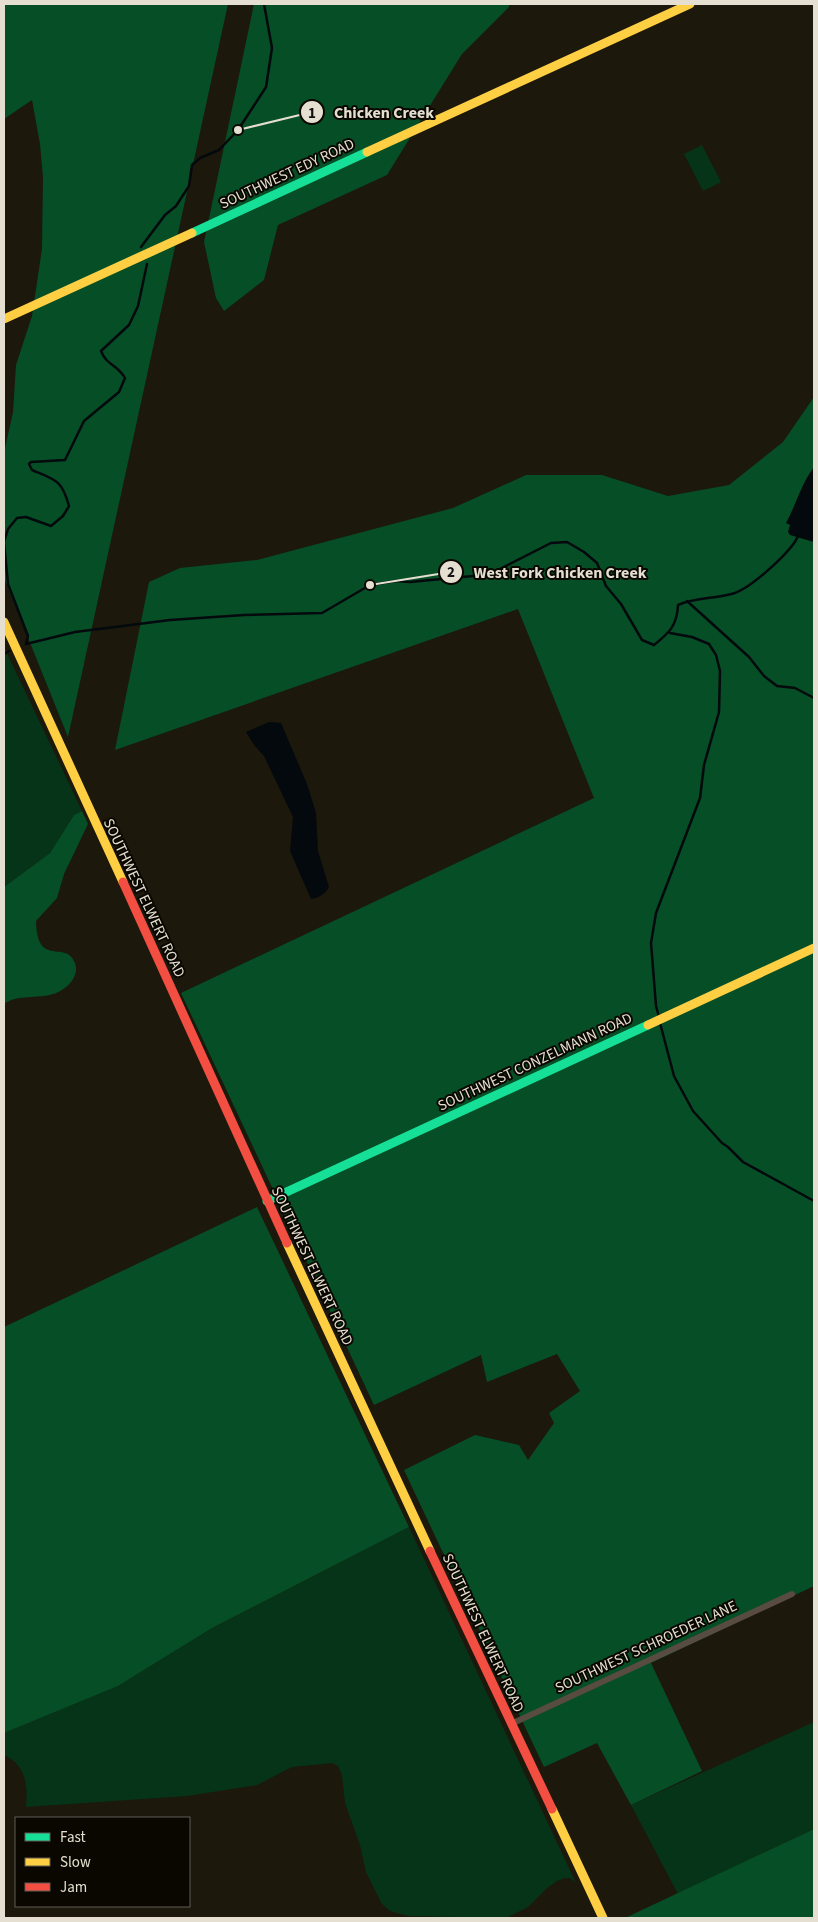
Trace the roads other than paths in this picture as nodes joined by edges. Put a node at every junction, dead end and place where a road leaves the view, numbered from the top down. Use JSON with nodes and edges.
{"nodes":[{"id":1,"x":690,"y":4,"type":"edge"},
{"id":2,"x":4,"y":319,"type":"edge"},
{"id":3,"x":4,"y":622,"type":"edge"},
{"id":4,"x":814,"y":948,"type":"edge"},
{"id":5,"x":267,"y":1201,"type":"junction"},
{"id":6,"x":792,"y":1594,"type":"dead end"},
{"id":7,"x":510,"y":1724,"type":"junction"},
{"id":8,"x":602,"y":1918,"type":"edge"}],
"edges":[{"from":1,"to":2,"type":"main road","name":"SOUTHWEST EDY ROAD"},
{"from":3,"to":5,"type":"main road","name":"SOUTHWEST ELWERT ROAD"},
{"from":4,"to":5,"type":"main road","name":"SOUTHWEST CONZELMANN ROAD"},
{"from":5,"to":7,"type":"main road","name":"SOUTHWEST ELWERT ROAD"},
{"from":6,"to":7,"type":"street","name":"SOUTHWEST SCHROEDER LANE"},
{"from":7,"to":8,"type":"main road","name":"SOUTHWEST ELWERT ROAD"}]}
